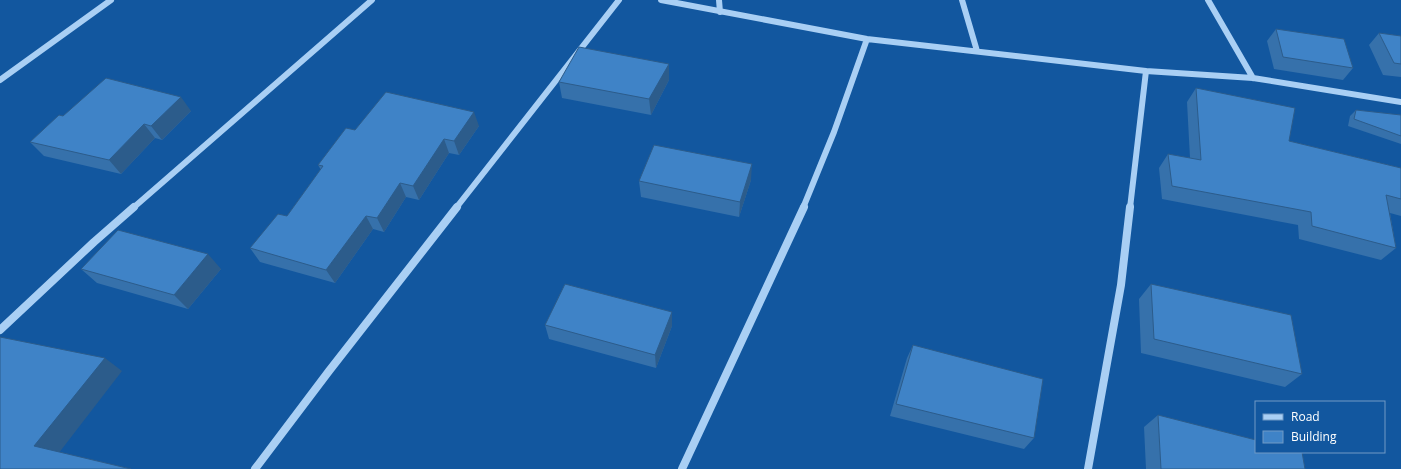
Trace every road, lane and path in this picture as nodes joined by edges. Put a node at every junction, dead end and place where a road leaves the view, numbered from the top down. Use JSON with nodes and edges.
{"nodes":[{"id":1,"x":111,"y":0,"type":"edge"},
{"id":2,"x":372,"y":0,"type":"edge"},
{"id":3,"x":619,"y":0,"type":"edge"},
{"id":4,"x":661,"y":0,"type":"edge"},
{"id":5,"x":719,"y":0,"type":"edge"},
{"id":6,"x":962,"y":0,"type":"edge"},
{"id":7,"x":1208,"y":0,"type":"edge"},
{"id":8,"x":720,"y":12,"type":"junction"},
{"id":9,"x":867,"y":39,"type":"junction"},
{"id":10,"x":976,"y":51,"type":"junction"},
{"id":11,"x":1146,"y":71,"type":"junction"},
{"id":12,"x":1253,"y":78,"type":"junction"},
{"id":13,"x":0,"y":80,"type":"edge"},
{"id":14,"x":1401,"y":102,"type":"edge"},
{"id":15,"x":0,"y":330,"type":"edge"},
{"id":16,"x":255,"y":469,"type":"edge"},
{"id":17,"x":682,"y":469,"type":"edge"},
{"id":18,"x":1088,"y":469,"type":"edge"}],
"edges":[{"from":1,"to":13,"type":"street"},
{"from":2,"to":15,"type":"street"},
{"from":3,"to":16,"type":"street"},
{"from":4,"to":8,"type":"street"},
{"from":5,"to":8,"type":"street"},
{"from":6,"to":10,"type":"street"},
{"from":7,"to":12,"type":"street"},
{"from":8,"to":9,"type":"street"},
{"from":9,"to":10,"type":"street"},
{"from":9,"to":17,"type":"street"},
{"from":10,"to":11,"type":"street"},
{"from":11,"to":12,"type":"street"},
{"from":11,"to":18,"type":"street"},
{"from":12,"to":14,"type":"street"}]}
